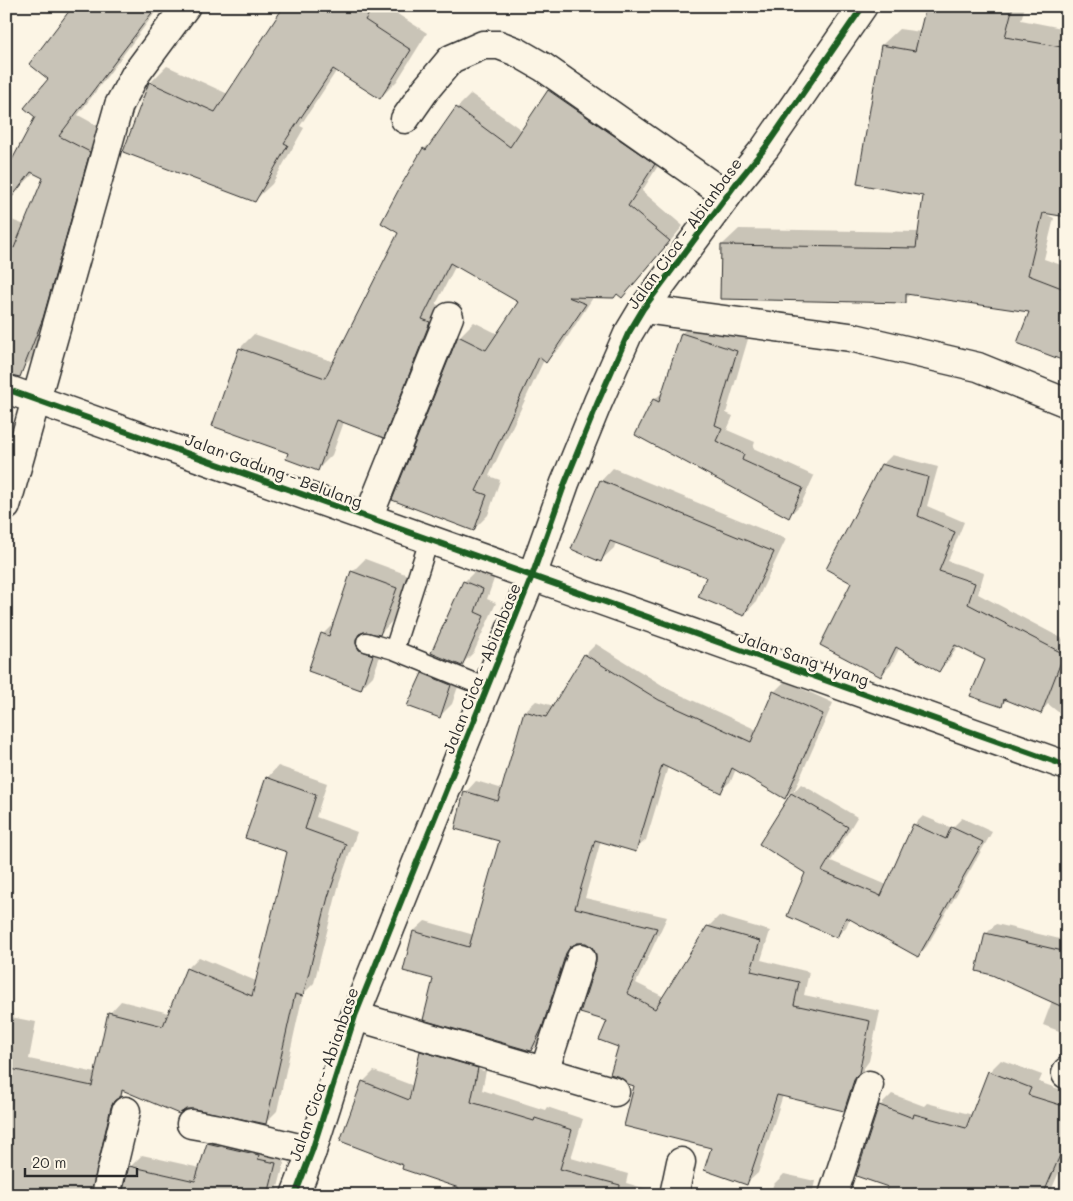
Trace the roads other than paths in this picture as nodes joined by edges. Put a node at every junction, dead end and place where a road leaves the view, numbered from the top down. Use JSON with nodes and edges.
{"nodes":[{"id":1,"x":186,"y":6,"type":"edge"},
{"id":2,"x":863,"y":6,"type":"edge"},
{"id":3,"x":405,"y":119,"type":"dead end"},
{"id":4,"x":727,"y":196,"type":"junction"},
{"id":5,"x":643,"y":309,"type":"junction"},
{"id":6,"x":448,"y":317,"type":"dead end"},
{"id":7,"x":6,"y":389,"type":"edge"},
{"id":8,"x":36,"y":400,"type":"junction"},
{"id":9,"x":1067,"y":403,"type":"edge"},
{"id":10,"x":6,"y":506,"type":"edge"},
{"id":11,"x":368,"y":518,"type":"junction"},
{"id":12,"x":429,"y":540,"type":"junction"},
{"id":13,"x":532,"y":576,"type":"junction"},
{"id":14,"x":366,"y":642,"type":"dead end"},
{"id":15,"x":394,"y":650,"type":"junction"},
{"id":16,"x":487,"y":688,"type":"junction"},
{"id":17,"x":1067,"y":766,"type":"edge"},
{"id":18,"x":581,"y":958,"type":"dead end"},
{"id":19,"x":355,"y":1016,"type":"junction"},
{"id":20,"x":544,"y":1072,"type":"junction"},
{"id":21,"x":869,"y":1085,"type":"dead end"},
{"id":22,"x":615,"y":1092,"type":"dead end"},
{"id":23,"x":126,"y":1111,"type":"dead end"},
{"id":24,"x":191,"y":1124,"type":"dead end"},
{"id":25,"x":312,"y":1151,"type":"junction"},
{"id":26,"x":681,"y":1162,"type":"dead end"},
{"id":27,"x":106,"y":1195,"type":"edge"},
{"id":28,"x":295,"y":1195,"type":"edge"},
{"id":29,"x":674,"y":1195,"type":"edge"},
{"id":30,"x":833,"y":1195,"type":"edge"}],
"edges":[{"from":1,"to":8,"type":"street"},
{"from":2,"to":4,"type":"street","name":"Jalan Cica - Abianbase"},
{"from":3,"to":4,"type":"street"},
{"from":4,"to":5,"type":"street","name":"Jalan Cica - Abianbase"},
{"from":5,"to":9,"type":"street"},
{"from":5,"to":13,"type":"street","name":"Jalan Cica - Abianbase"},
{"from":6,"to":11,"type":"street"},
{"from":7,"to":8,"type":"street","name":"Jalan Gadung - Belulang"},
{"from":8,"to":10,"type":"street"},
{"from":8,"to":11,"type":"street","name":"Jalan Gadung - Belulang"},
{"from":11,"to":12,"type":"street","name":"Jalan Gadung - Belulang"},
{"from":12,"to":13,"type":"street","name":"Jalan Gadung - Belulang"},
{"from":12,"to":15,"type":"lane"},
{"from":13,"to":16,"type":"street","name":"Jalan Cica - Abianbase"},
{"from":13,"to":17,"type":"street","name":"Jalan Sang Hyang"},
{"from":14,"to":15,"type":"lane"},
{"from":15,"to":16,"type":"lane"},
{"from":16,"to":19,"type":"street","name":"Jalan Cica - Abianbase"},
{"from":18,"to":20,"type":"street"},
{"from":19,"to":20,"type":"street"},
{"from":19,"to":25,"type":"street","name":"Jalan Cica - Abianbase"},
{"from":20,"to":22,"type":"street"},
{"from":21,"to":30,"type":"street"},
{"from":23,"to":27,"type":"street"},
{"from":24,"to":25,"type":"street"},
{"from":25,"to":28,"type":"street","name":"Jalan Cica - Abianbase"},
{"from":26,"to":29,"type":"street"}]}
